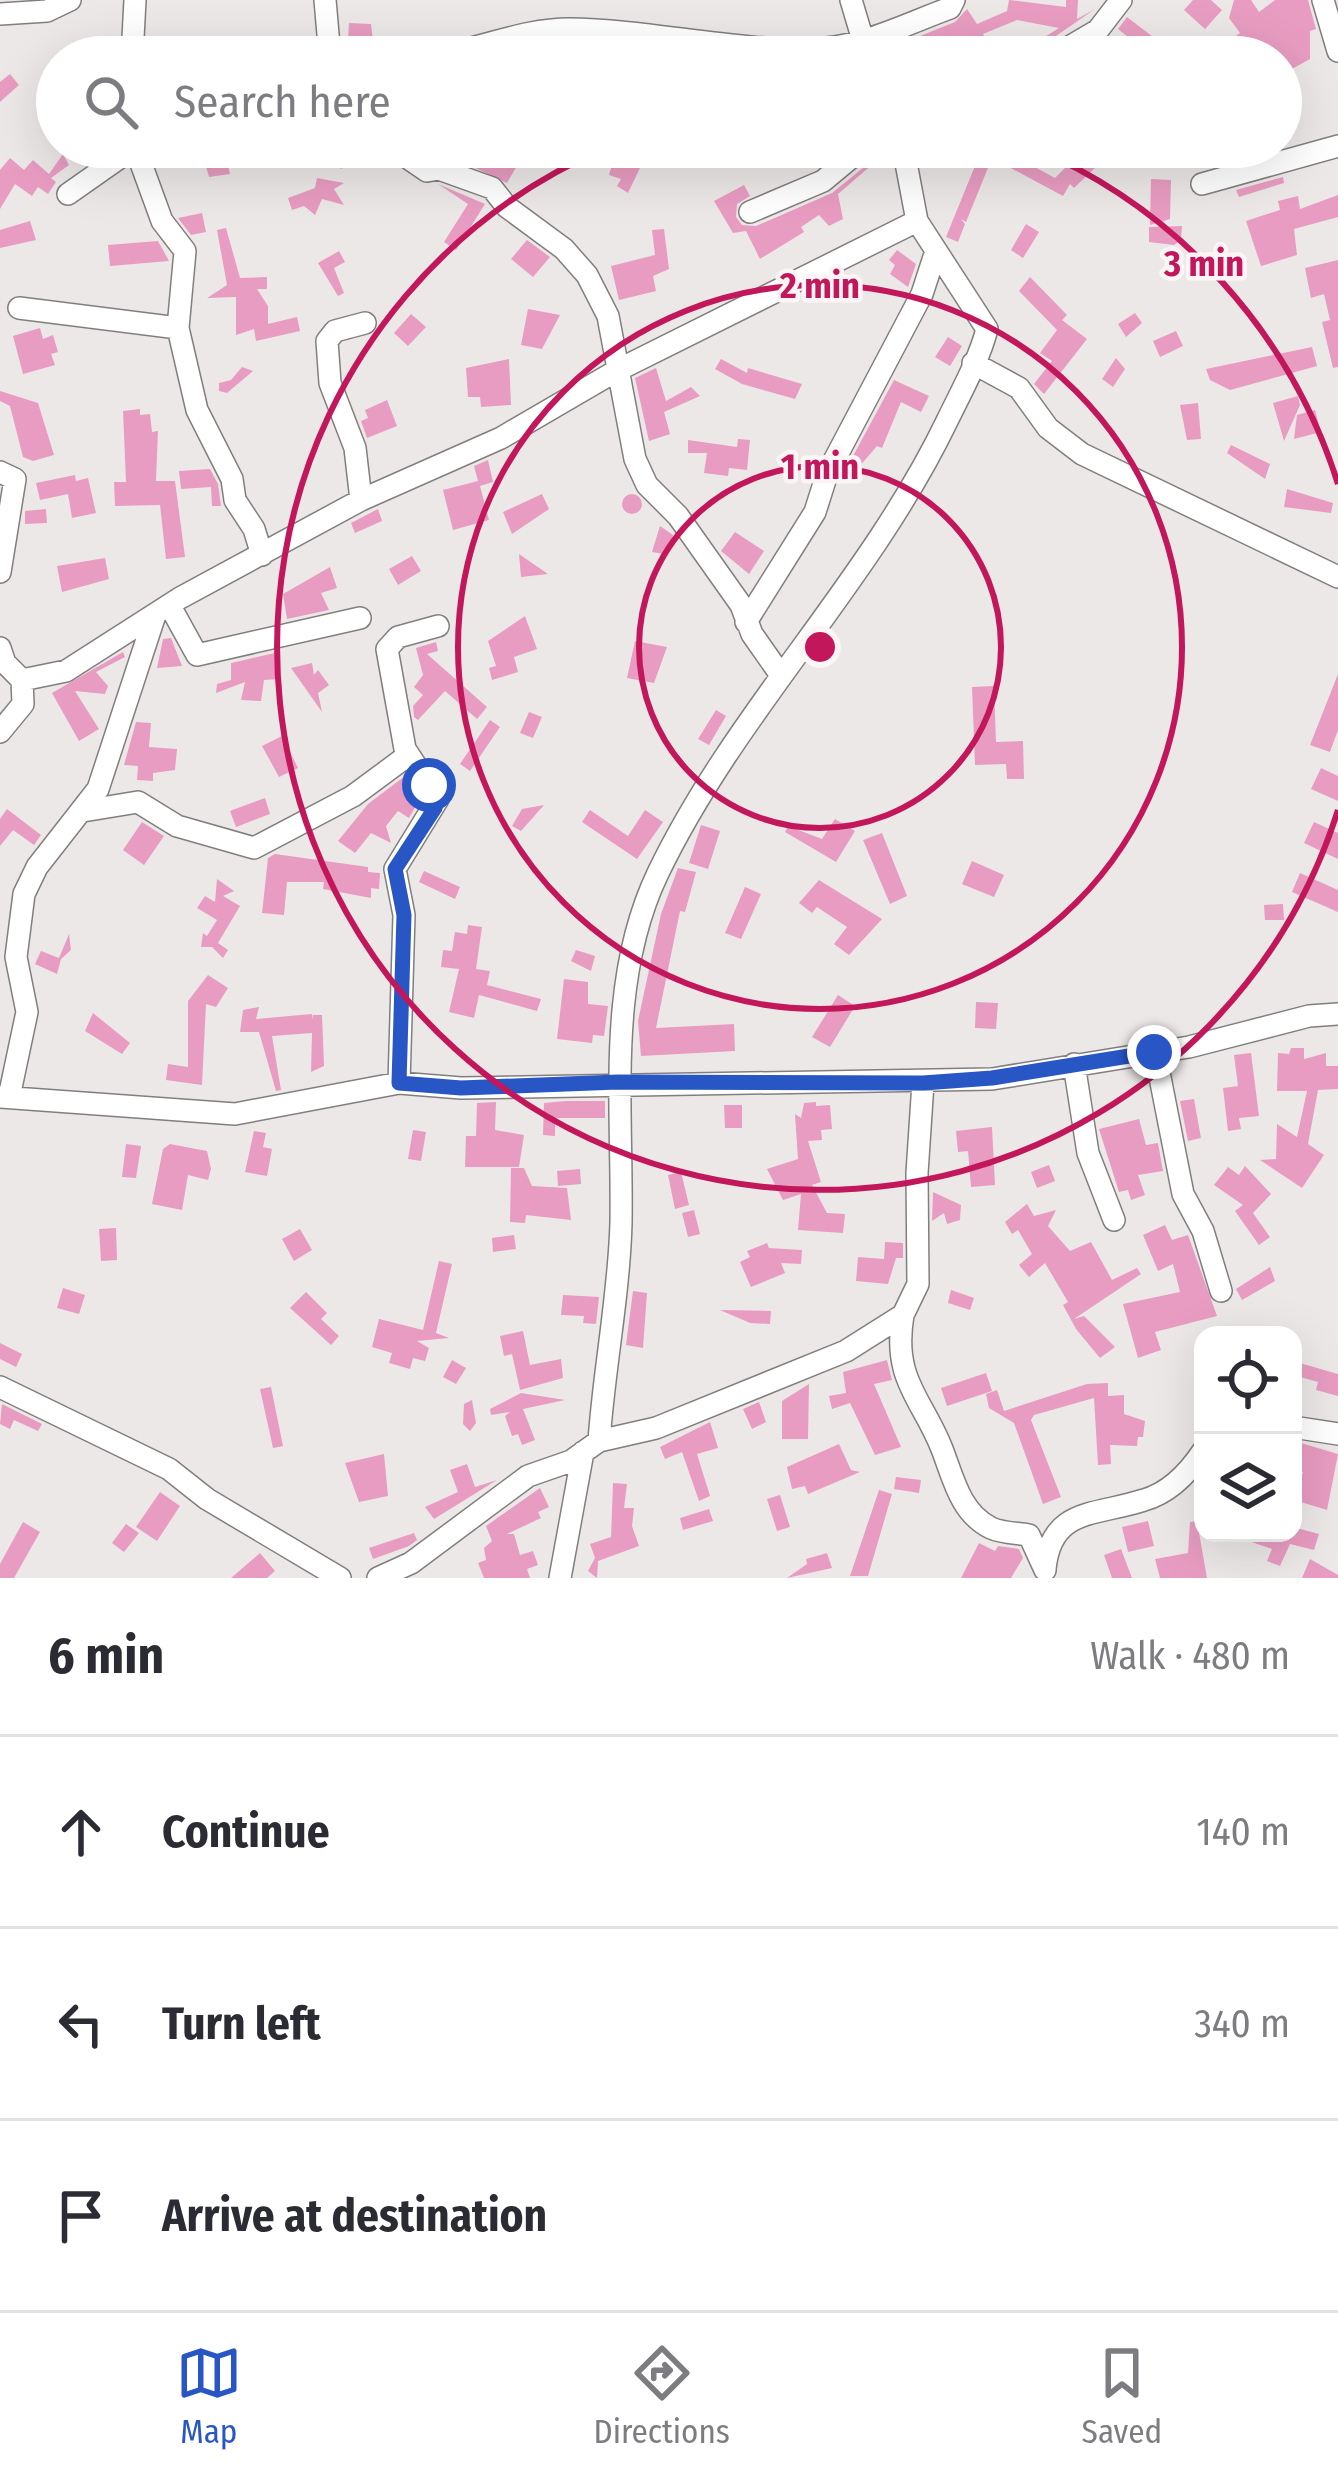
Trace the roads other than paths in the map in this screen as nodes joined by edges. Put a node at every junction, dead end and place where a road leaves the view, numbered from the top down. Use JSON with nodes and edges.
{"nodes":[{"id":1,"x":70,"y":0,"type":"edge"},
{"id":2,"x":135,"y":0,"type":"edge"},
{"id":3,"x":325,"y":0,"type":"edge"},
{"id":4,"x":851,"y":0,"type":"edge"},
{"id":5,"x":955,"y":0,"type":"edge"},
{"id":6,"x":1121,"y":0,"type":"edge"},
{"id":7,"x":1323,"y":0,"type":"edge"},
{"id":8,"x":0,"y":14,"type":"edge"},
{"id":9,"x":133,"y":36,"type":"edge"},
{"id":10,"x":328,"y":36,"type":"edge"},
{"id":11,"x":535,"y":36,"type":"edge"},
{"id":12,"x":659,"y":36,"type":"edge"},
{"id":13,"x":862,"y":36,"type":"edge"},
{"id":14,"x":890,"y":36,"type":"edge"},
{"id":15,"x":1088,"y":36,"type":"edge"},
{"id":16,"x":1338,"y":51,"type":"edge"},
{"id":17,"x":1338,"y":146,"type":"edge"},
{"id":18,"x":1302,"y":156,"type":"edge"},
{"id":19,"x":105,"y":168,"type":"edge"},
{"id":20,"x":143,"y":168,"type":"edge"},
{"id":21,"x":423,"y":168,"type":"edge"},
{"id":22,"x":839,"y":168,"type":"edge"},
{"id":23,"x":908,"y":168,"type":"edge"},
{"id":24,"x":1259,"y":168,"type":"edge"},
{"id":25,"x":1202,"y":184,"type":"dead end"},
{"id":26,"x":68,"y":194,"type":"dead end"},
{"id":27,"x":750,"y":212,"type":"dead end"},
{"id":28,"x":916,"y":220,"type":"junction"},
{"id":29,"x":935,"y":254,"type":"junction"},
{"id":30,"x":19,"y":308,"type":"dead end"},
{"id":31,"x":365,"y":323,"type":"dead end"},
{"id":32,"x":178,"y":328,"type":"junction"},
{"id":33,"x":973,"y":363,"type":"junction"},
{"id":34,"x":616,"y":371,"type":"junction"},
{"id":35,"x":0,"y":472,"type":"edge"},
{"id":36,"x":361,"y":500,"type":"junction"},
{"id":37,"x":262,"y":555,"type":"junction"},
{"id":38,"x":0,"y":572,"type":"edge"},
{"id":39,"x":1338,"y":577,"type":"edge"},
{"id":40,"x":162,"y":612,"type":"junction"},
{"id":41,"x":360,"y":618,"type":"dead end"},
{"id":42,"x":746,"y":622,"type":"junction"},
{"id":43,"x":438,"y":626,"type":"dead end"},
{"id":44,"x":0,"y":648,"type":"edge"},
{"id":45,"x":780,"y":674,"type":"junction"},
{"id":46,"x":22,"y":680,"type":"junction"},
{"id":47,"x":0,"y":732,"type":"edge"},
{"id":48,"x":407,"y":757,"type":"junction"},
{"id":49,"x":83,"y":811,"type":"junction"},
{"id":50,"x":1338,"y":1014,"type":"edge"},
{"id":51,"x":1154,"y":1052,"type":"junction"},
{"id":52,"x":1074,"y":1064,"type":"junction"},
{"id":53,"x":618,"y":1082,"type":"junction"},
{"id":54,"x":399,"y":1083,"type":"junction"},
{"id":55,"x":923,"y":1083,"type":"junction"},
{"id":56,"x":4,"y":1097,"type":"edge"},
{"id":57,"x":1114,"y":1220,"type":"dead end"},
{"id":58,"x":1221,"y":1292,"type":"dead end"},
{"id":59,"x":903,"y":1316,"type":"junction"},
{"id":60,"x":0,"y":1388,"type":"edge"},
{"id":61,"x":1302,"y":1428,"type":"edge"},
{"id":62,"x":1338,"y":1434,"type":"edge"},
{"id":63,"x":591,"y":1447,"type":"junction"},
{"id":64,"x":1194,"y":1460,"type":"edge"},
{"id":65,"x":1043,"y":1574,"type":"edge"},
{"id":66,"x":340,"y":1578,"type":"edge"},
{"id":67,"x":378,"y":1578,"type":"edge"},
{"id":68,"x":560,"y":1578,"type":"edge"}],
"edges":[{"from":1,"to":8,"type":"street"},
{"from":2,"to":9,"type":"street"},
{"from":3,"to":10,"type":"street"},
{"from":4,"to":13,"type":"street"},
{"from":5,"to":14,"type":"street"},
{"from":6,"to":15,"type":"street"},
{"from":7,"to":16,"type":"street"},
{"from":11,"to":12,"type":"street"},
{"from":17,"to":18,"type":"street"},
{"from":19,"to":26,"type":"street"},
{"from":20,"to":32,"type":"street"},
{"from":21,"to":34,"type":"street"},
{"from":22,"to":27,"type":"street"},
{"from":23,"to":28,"type":"street"},
{"from":24,"to":25,"type":"street"},
{"from":28,"to":29,"type":"street"},
{"from":28,"to":34,"type":"street"},
{"from":29,"to":33,"type":"street"},
{"from":29,"to":42,"type":"street"},
{"from":30,"to":32,"type":"street"},
{"from":31,"to":36,"type":"street"},
{"from":32,"to":37,"type":"street"},
{"from":33,"to":39,"type":"street"},
{"from":33,"to":45,"type":"street"},
{"from":34,"to":36,"type":"street"},
{"from":34,"to":42,"type":"street"},
{"from":35,"to":38,"type":"street"},
{"from":36,"to":37,"type":"street"},
{"from":37,"to":40,"type":"street"},
{"from":40,"to":41,"type":"street"},
{"from":40,"to":46,"type":"street"},
{"from":40,"to":49,"type":"street"},
{"from":42,"to":45,"type":"street"},
{"from":43,"to":48,"type":"street"},
{"from":44,"to":46,"type":"street"},
{"from":45,"to":53,"type":"street"},
{"from":46,"to":47,"type":"street"},
{"from":48,"to":49,"type":"street"},
{"from":48,"to":54,"type":"street"},
{"from":49,"to":56,"type":"street"},
{"from":50,"to":51,"type":"street"},
{"from":51,"to":52,"type":"street"},
{"from":51,"to":58,"type":"street"},
{"from":52,"to":55,"type":"street"},
{"from":52,"to":57,"type":"street"},
{"from":53,"to":54,"type":"street"},
{"from":53,"to":55,"type":"street"},
{"from":53,"to":63,"type":"street"},
{"from":54,"to":56,"type":"street"},
{"from":55,"to":59,"type":"street"},
{"from":59,"to":63,"type":"street"},
{"from":59,"to":65,"type":"street"},
{"from":60,"to":66,"type":"street"},
{"from":61,"to":62,"type":"street"},
{"from":63,"to":67,"type":"street"},
{"from":63,"to":68,"type":"street"},
{"from":64,"to":65,"type":"street"}]}
